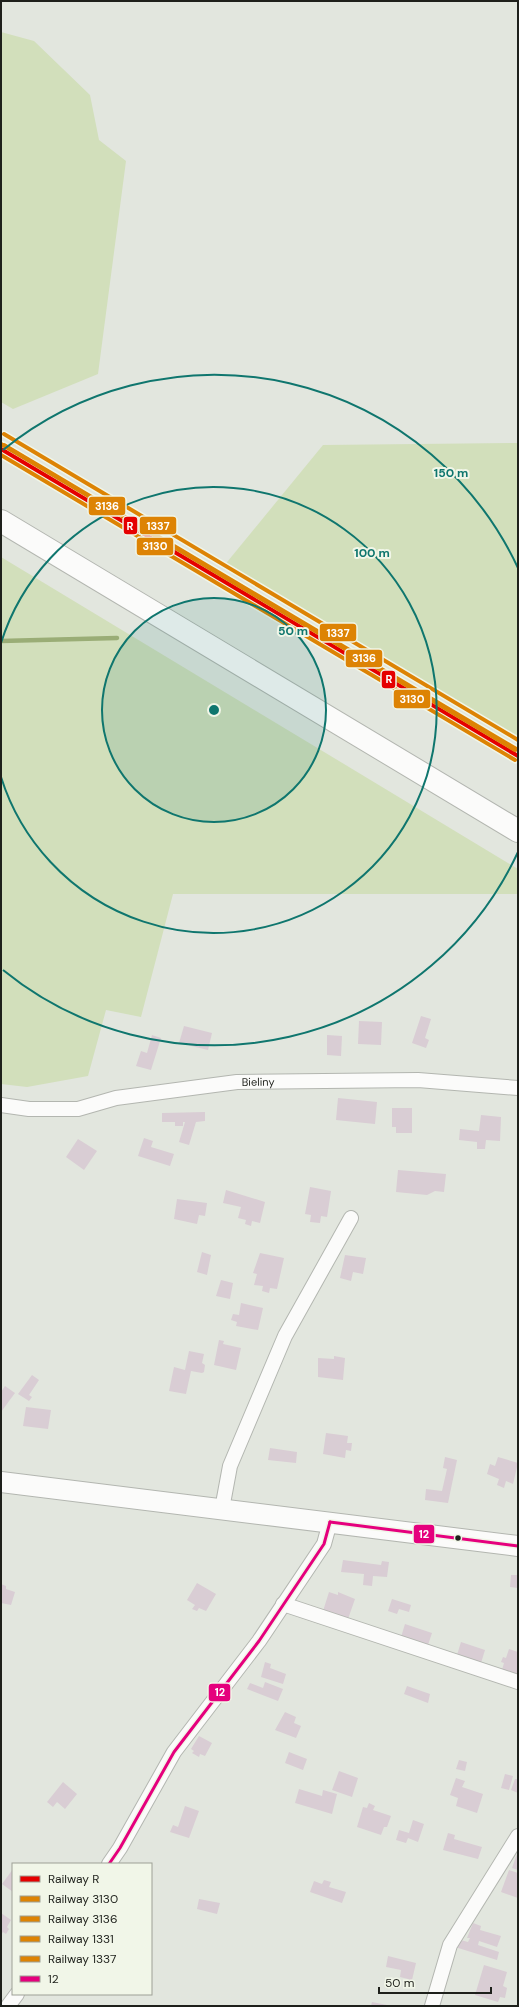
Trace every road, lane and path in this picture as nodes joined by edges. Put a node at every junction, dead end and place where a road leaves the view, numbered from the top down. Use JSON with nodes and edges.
{"nodes":[{"id":1,"x":1,"y":521,"type":"edge"},
{"id":2,"x":518,"y":831,"type":"edge"},
{"id":3,"x":518,"y":1088,"type":"edge"},
{"id":4,"x":1,"y":1105,"type":"edge"},
{"id":5,"x":351,"y":1218,"type":"dead end"},
{"id":6,"x":1,"y":1482,"type":"edge"},
{"id":7,"x":222,"y":1509,"type":"junction"},
{"id":8,"x":330,"y":1522,"type":"junction"},
{"id":9,"x":518,"y":1546,"type":"edge"},
{"id":10,"x":283,"y":1604,"type":"junction"},
{"id":11,"x":518,"y":1682,"type":"edge"},
{"id":12,"x":518,"y":1836,"type":"edge"},
{"id":13,"x":110,"y":1863,"type":"edge"},
{"id":14,"x":16,"y":1995,"type":"edge"},
{"id":15,"x":8,"y":2006,"type":"edge"},
{"id":16,"x":432,"y":2006,"type":"edge"}],
"edges":[{"from":1,"to":2,"type":"main road"},
{"from":3,"to":4,"type":"street","name":"Bieliny"},
{"from":5,"to":7,"type":"street"},
{"from":6,"to":7,"type":"main road"},
{"from":7,"to":8,"type":"main road"},
{"from":8,"to":9,"type":"main road"},
{"from":8,"to":10,"type":"street"},
{"from":10,"to":11,"type":"street"},
{"from":10,"to":13,"type":"street"},
{"from":12,"to":16,"type":"street"},
{"from":14,"to":15,"type":"street"}]}
